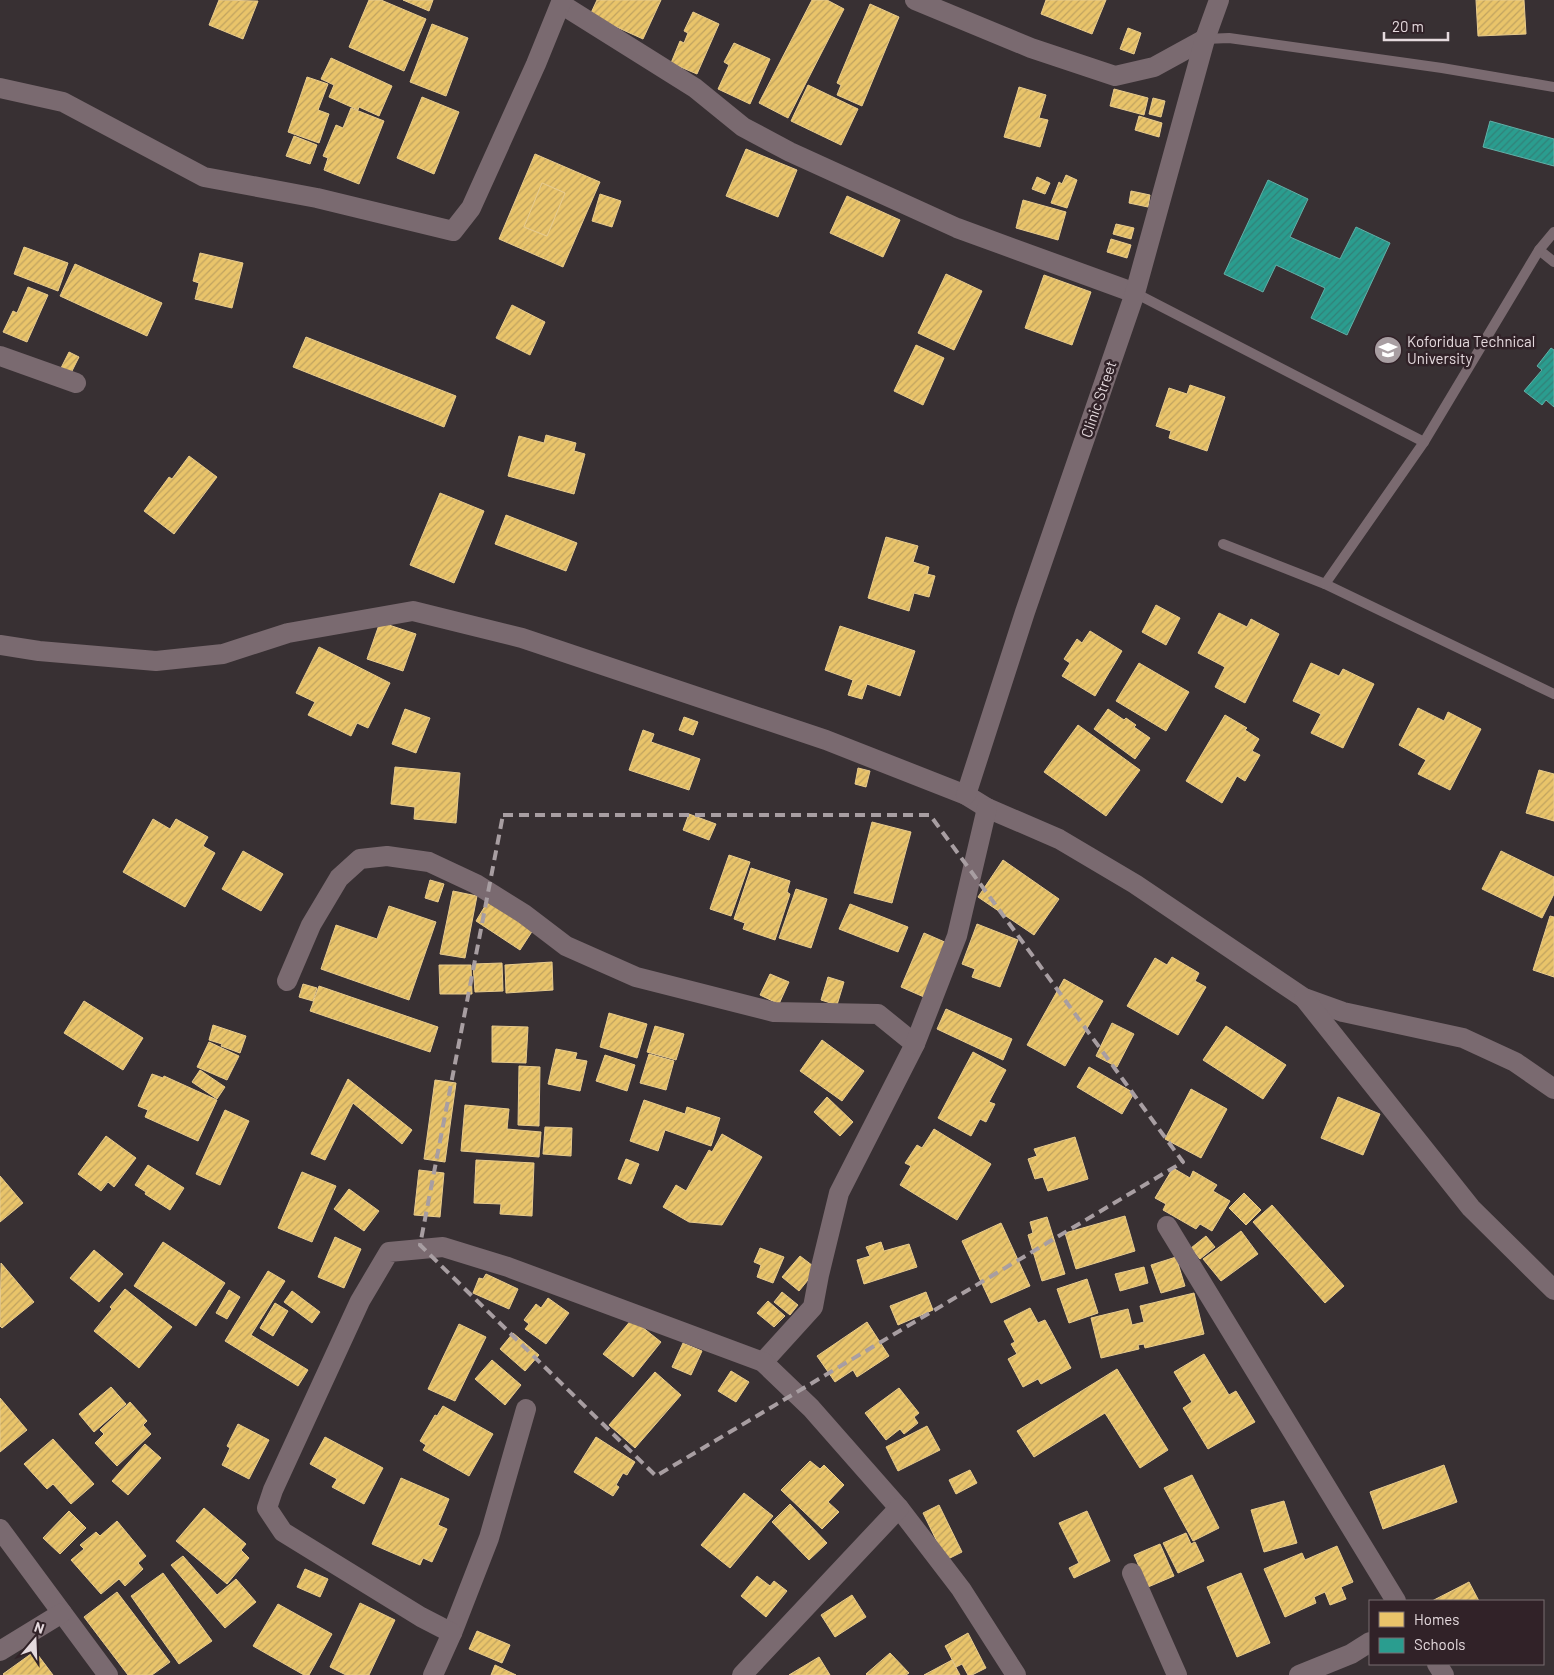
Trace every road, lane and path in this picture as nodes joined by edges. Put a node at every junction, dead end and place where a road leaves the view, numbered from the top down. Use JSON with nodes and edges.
{"nodes":[{"id":1,"x":915,"y":0,"type":"edge"},
{"id":2,"x":1219,"y":0,"type":"edge"},
{"id":3,"x":561,"y":2,"type":"edge"},
{"id":4,"x":1205,"y":39,"type":"junction"},
{"id":5,"x":1554,"y":87,"type":"edge"},
{"id":6,"x":0,"y":88,"type":"edge"},
{"id":7,"x":1554,"y":232,"type":"edge"},
{"id":8,"x":1539,"y":250,"type":"junction"},
{"id":9,"x":1554,"y":262,"type":"edge"},
{"id":10,"x":1135,"y":293,"type":"junction"},
{"id":11,"x":0,"y":356,"type":"edge"},
{"id":12,"x":76,"y":383,"type":"dead end"},
{"id":13,"x":1424,"y":442,"type":"junction"},
{"id":14,"x":1223,"y":544,"type":"dead end"},
{"id":15,"x":1325,"y":584,"type":"junction"},
{"id":16,"x":0,"y":645,"type":"edge"},
{"id":17,"x":1554,"y":694,"type":"edge"},
{"id":18,"x":966,"y":795,"type":"junction"},
{"id":19,"x":987,"y":808,"type":"junction"},
{"id":20,"x":287,"y":981,"type":"dead end"},
{"id":21,"x":1304,"y":998,"type":"junction"},
{"id":22,"x":914,"y":1044,"type":"junction"},
{"id":23,"x":1554,"y":1089,"type":"edge"},
{"id":24,"x":1167,"y":1226,"type":"dead end"},
{"id":25,"x":1554,"y":1290,"type":"edge"},
{"id":26,"x":763,"y":1362,"type":"junction"},
{"id":27,"x":526,"y":1409,"type":"dead end"},
{"id":28,"x":899,"y":1508,"type":"junction"},
{"id":29,"x":0,"y":1529,"type":"edge"},
{"id":30,"x":1132,"y":1573,"type":"dead end"},
{"id":31,"x":1395,"y":1600,"type":"edge"},
{"id":32,"x":62,"y":1613,"type":"junction"},
{"id":33,"x":452,"y":1634,"type":"junction"},
{"id":34,"x":1369,"y":1643,"type":"edge"},
{"id":35,"x":0,"y":1651,"type":"edge"},
{"id":36,"x":108,"y":1675,"type":"edge"},
{"id":37,"x":433,"y":1675,"type":"edge"},
{"id":38,"x":742,"y":1675,"type":"edge"},
{"id":39,"x":1016,"y":1675,"type":"edge"},
{"id":40,"x":1176,"y":1675,"type":"edge"},
{"id":41,"x":1299,"y":1675,"type":"edge"}],
"edges":[{"from":1,"to":4,"type":"street"},
{"from":2,"to":4,"type":"street","name":"Clinic Street"},
{"from":3,"to":6,"type":"street"},
{"from":3,"to":10,"type":"street"},
{"from":4,"to":5,"type":"lane"},
{"from":4,"to":10,"type":"street","name":"Clinic Street"},
{"from":7,"to":8,"type":"lane"},
{"from":8,"to":9,"type":"lane"},
{"from":8,"to":13,"type":"lane"},
{"from":10,"to":13,"type":"lane"},
{"from":10,"to":18,"type":"street","name":"Clinic Street"},
{"from":11,"to":12,"type":"street"},
{"from":13,"to":15,"type":"lane"},
{"from":14,"to":15,"type":"lane"},
{"from":15,"to":17,"type":"lane"},
{"from":16,"to":18,"type":"street"},
{"from":18,"to":19,"type":"street"},
{"from":19,"to":21,"type":"street"},
{"from":19,"to":22,"type":"street"},
{"from":20,"to":22,"type":"street"},
{"from":21,"to":23,"type":"street"},
{"from":21,"to":25,"type":"street"},
{"from":22,"to":26,"type":"street"},
{"from":24,"to":31,"type":"street"},
{"from":26,"to":28,"type":"street"},
{"from":26,"to":33,"type":"street"},
{"from":27,"to":33,"type":"street"},
{"from":28,"to":38,"type":"street"},
{"from":28,"to":39,"type":"street"},
{"from":29,"to":32,"type":"street"},
{"from":30,"to":40,"type":"street"},
{"from":32,"to":35,"type":"street"},
{"from":32,"to":36,"type":"street"},
{"from":33,"to":37,"type":"street"},
{"from":34,"to":41,"type":"street"}]}
